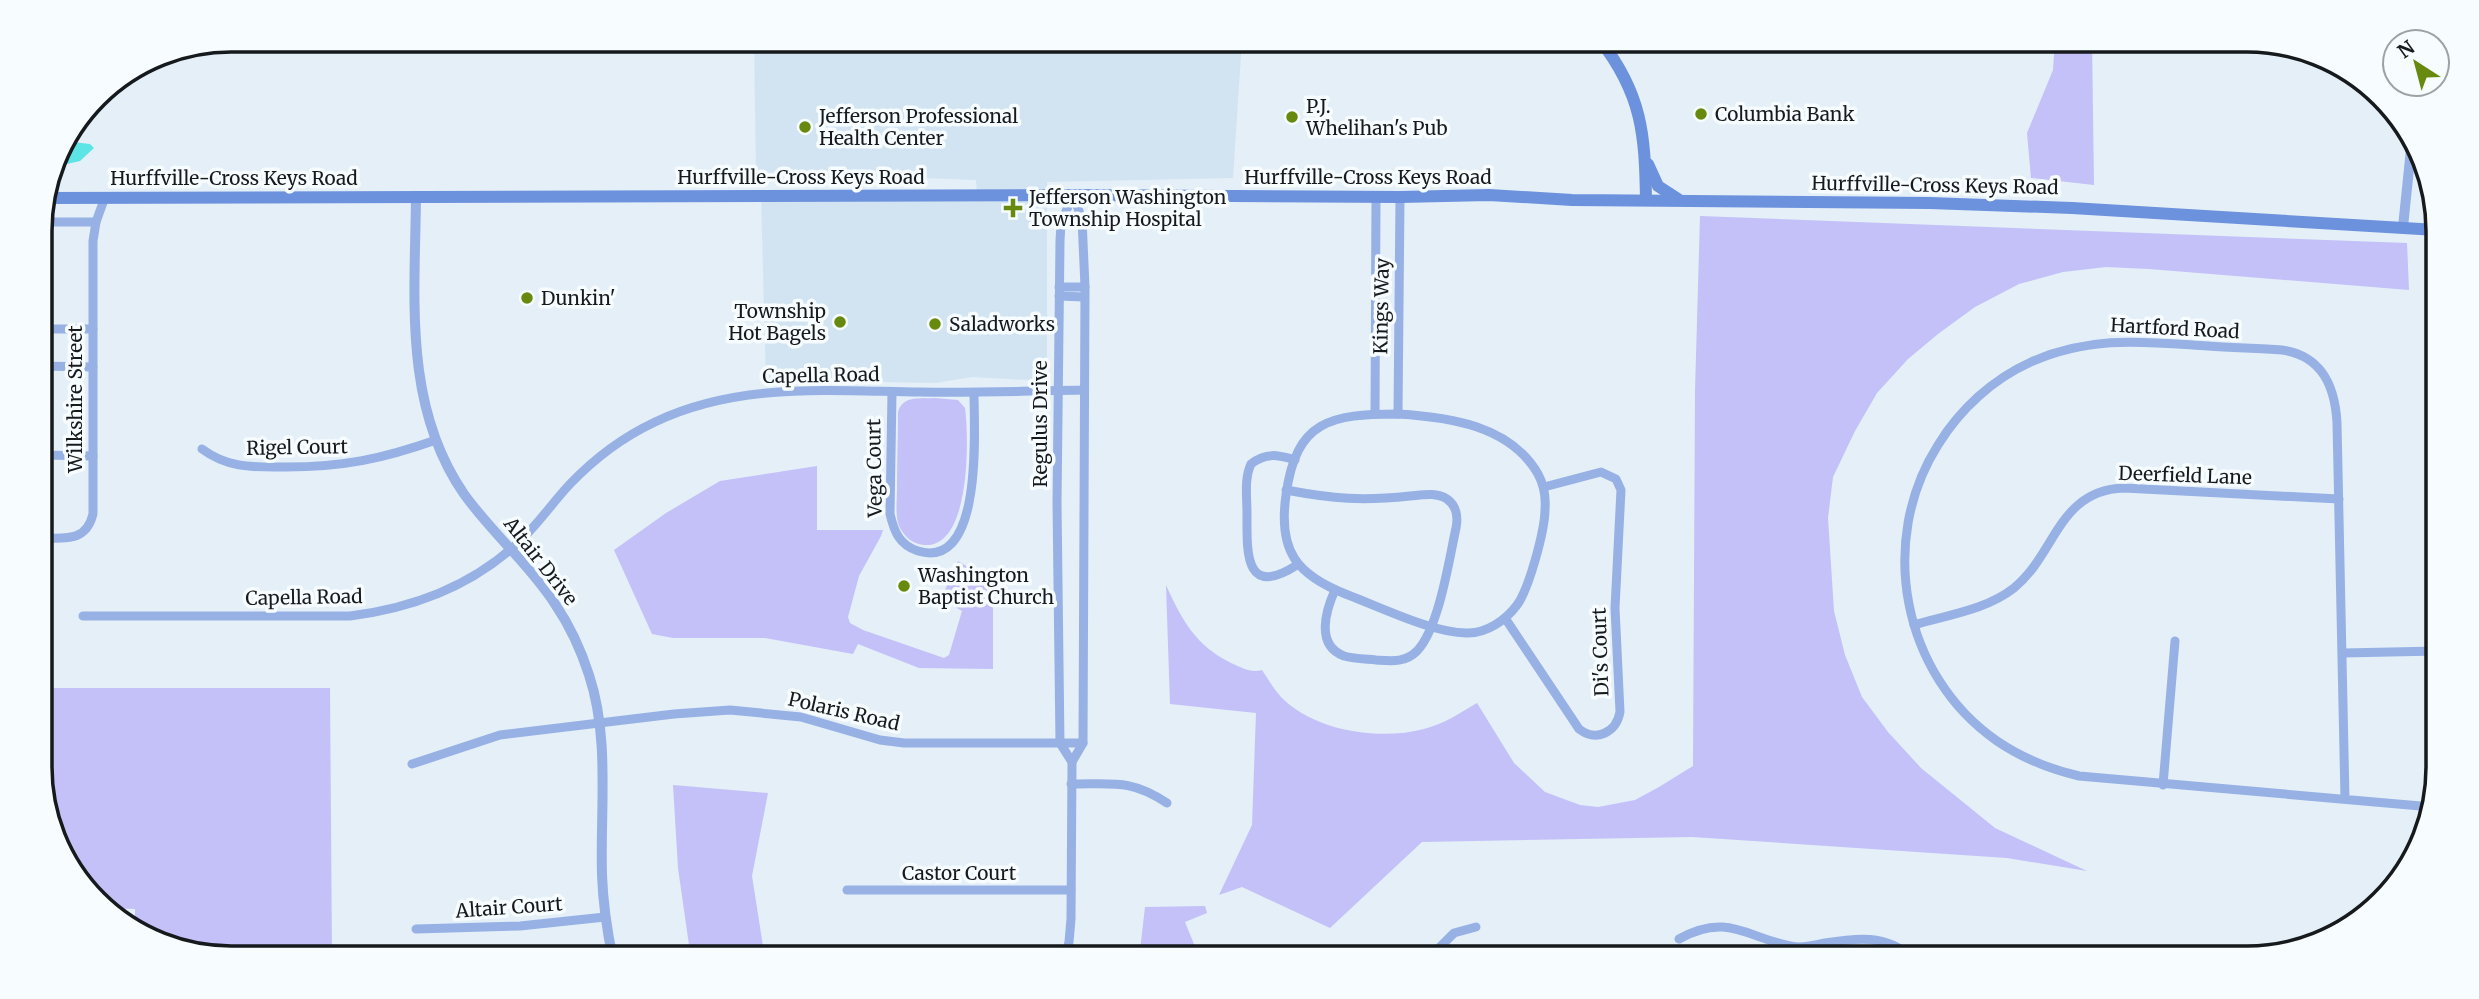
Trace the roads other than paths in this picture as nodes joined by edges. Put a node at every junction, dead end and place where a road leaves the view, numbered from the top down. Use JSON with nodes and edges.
{"nodes":[{"id":1,"x":1609,"y":52,"type":"edge"},
{"id":2,"x":1645,"y":148,"type":"junction"},
{"id":3,"x":2410,"y":157,"type":"edge"},
{"id":4,"x":1073,"y":195,"type":"junction"},
{"id":5,"x":105,"y":197,"type":"junction"},
{"id":6,"x":416,"y":197,"type":"junction"},
{"id":7,"x":1376,"y":197,"type":"junction"},
{"id":8,"x":1400,"y":197,"type":"junction"},
{"id":9,"x":56,"y":198,"type":"edge"},
{"id":10,"x":1646,"y":200,"type":"junction"},
{"id":11,"x":1682,"y":201,"type":"junction"},
{"id":12,"x":53,"y":222,"type":"edge"},
{"id":13,"x":96,"y":222,"type":"junction"},
{"id":14,"x":2403,"y":228,"type":"junction"},
{"id":15,"x":2426,"y":229,"type":"edge"},
{"id":16,"x":1059,"y":292,"type":"junction"},
{"id":17,"x":1084,"y":292,"type":"junction"},
{"id":18,"x":53,"y":329,"type":"edge"},
{"id":19,"x":93,"y":329,"type":"junction"},
{"id":20,"x":53,"y":366,"type":"edge"},
{"id":21,"x":93,"y":367,"type":"junction"},
{"id":22,"x":1058,"y":390,"type":"junction"},
{"id":23,"x":1084,"y":390,"type":"junction"},
{"id":24,"x":891,"y":392,"type":"junction"},
{"id":25,"x":974,"y":393,"type":"junction"},
{"id":26,"x":1375,"y":414,"type":"junction"},
{"id":27,"x":1398,"y":414,"type":"junction"},
{"id":28,"x":436,"y":440,"type":"junction"},
{"id":29,"x":202,"y":449,"type":"dead end"},
{"id":30,"x":53,"y":455,"type":"edge"},
{"id":31,"x":93,"y":456,"type":"junction"},
{"id":32,"x":1294,"y":460,"type":"junction"},
{"id":33,"x":1544,"y":487,"type":"junction"},
{"id":34,"x":1286,"y":490,"type":"junction"},
{"id":35,"x":2339,"y":499,"type":"junction"},
{"id":36,"x":52,"y":537,"type":"edge"},
{"id":37,"x":511,"y":550,"type":"junction"},
{"id":38,"x":1297,"y":565,"type":"junction"},
{"id":39,"x":1335,"y":590,"type":"junction"},
{"id":40,"x":83,"y":616,"type":"dead end"},
{"id":41,"x":1505,"y":618,"type":"junction"},
{"id":42,"x":1914,"y":625,"type":"junction"},
{"id":43,"x":1430,"y":626,"type":"junction"},
{"id":44,"x":2175,"y":642,"type":"dead end"},
{"id":45,"x":2426,"y":651,"type":"edge"},
{"id":46,"x":2343,"y":653,"type":"junction"},
{"id":47,"x":598,"y":723,"type":"junction"},
{"id":48,"x":1060,"y":743,"type":"junction"},
{"id":49,"x":1083,"y":743,"type":"junction"},
{"id":50,"x":1072,"y":762,"type":"junction"},
{"id":51,"x":412,"y":764,"type":"dead end"},
{"id":52,"x":1071,"y":784,"type":"junction"},
{"id":53,"x":2163,"y":785,"type":"junction"},
{"id":54,"x":2345,"y":799,"type":"junction"},
{"id":55,"x":1167,"y":803,"type":"dead end"},
{"id":56,"x":2422,"y":806,"type":"edge"},
{"id":57,"x":847,"y":890,"type":"dead end"},
{"id":58,"x":1071,"y":890,"type":"junction"},
{"id":59,"x":604,"y":917,"type":"junction"},
{"id":60,"x":1476,"y":927,"type":"dead end"},
{"id":61,"x":416,"y":929,"type":"dead end"},
{"id":62,"x":1679,"y":939,"type":"dead end"},
{"id":63,"x":610,"y":946,"type":"edge"},
{"id":64,"x":1067,"y":946,"type":"edge"},
{"id":65,"x":1440,"y":946,"type":"edge"},
{"id":66,"x":1793,"y":946,"type":"edge"},
{"id":67,"x":1803,"y":946,"type":"edge"},
{"id":68,"x":1894,"y":946,"type":"edge"}],
"edges":[{"from":1,"to":2,"type":"main road"},
{"from":2,"to":10,"type":"main road"},
{"from":2,"to":11,"type":"main road"},
{"from":3,"to":14,"type":"street"},
{"from":4,"to":6,"type":"main road","name":"Hurffville-Cross Keys Road"},
{"from":4,"to":7,"type":"main road","name":"Hurffville-Cross Keys Road"},
{"from":4,"to":16,"type":"street","name":"Regulus Drive"},
{"from":4,"to":17,"type":"street"},
{"from":5,"to":6,"type":"main road","name":"Hurffville-Cross Keys Road"},
{"from":5,"to":9,"type":"main road","name":"Hurffville-Cross Keys Road"},
{"from":5,"to":13,"type":"street","name":"Wilkshire Street"},
{"from":6,"to":28,"type":"street","name":"Altair Drive"},
{"from":7,"to":8,"type":"main road","name":"Hurffville-Cross Keys Road"},
{"from":7,"to":26,"type":"street","name":"Kings Way"},
{"from":8,"to":10,"type":"main road","name":"Hurffville-Cross Keys Road"},
{"from":8,"to":27,"type":"street","name":"Kings Way"},
{"from":10,"to":11,"type":"main road","name":"Hurffville-Cross Keys Road"},
{"from":11,"to":14,"type":"main road","name":"Hurffville-Cross Keys Road"},
{"from":12,"to":13,"type":"street"},
{"from":13,"to":19,"type":"street","name":"Wilkshire Street"},
{"from":14,"to":15,"type":"main road","name":"Hurffville-Cross Keys Road"},
{"from":16,"to":17,"type":"street"},
{"from":16,"to":22,"type":"street","name":"Regulus Drive"},
{"from":17,"to":23,"type":"street"},
{"from":18,"to":19,"type":"street"},
{"from":19,"to":21,"type":"street","name":"Wilkshire Street"},
{"from":20,"to":21,"type":"street"},
{"from":21,"to":31,"type":"street","name":"Wilkshire Street"},
{"from":22,"to":23,"type":"street","name":"Capella Road"},
{"from":22,"to":25,"type":"street","name":"Capella Road"},
{"from":22,"to":48,"type":"street","name":"Regulus Drive"},
{"from":23,"to":49,"type":"street"},
{"from":24,"to":25,"type":"street","name":"Capella Road"},
{"from":24,"to":25,"type":"street","name":"Vega Court"},
{"from":24,"to":37,"type":"street","name":"Capella Road"},
{"from":26,"to":27,"type":"street"},
{"from":26,"to":32,"type":"street"},
{"from":27,"to":33,"type":"street"},
{"from":28,"to":29,"type":"street","name":"Rigel Court"},
{"from":28,"to":37,"type":"street","name":"Altair Drive"},
{"from":30,"to":31,"type":"street"},
{"from":31,"to":36,"type":"street","name":"Wilkshire Street"},
{"from":32,"to":34,"type":"street"},
{"from":32,"to":38,"type":"street"},
{"from":33,"to":41,"type":"street"},
{"from":33,"to":41,"type":"street","name":"Di's Court"},
{"from":34,"to":38,"type":"street"},
{"from":34,"to":43,"type":"street"},
{"from":35,"to":42,"type":"street","name":"Deerfield Lane"},
{"from":35,"to":42,"type":"street","name":"Hartford Road"},
{"from":35,"to":46,"type":"street","name":"Hartford Road"},
{"from":37,"to":40,"type":"street","name":"Capella Road"},
{"from":37,"to":47,"type":"street","name":"Altair Drive"},
{"from":38,"to":39,"type":"street"},
{"from":39,"to":43,"type":"street"},
{"from":39,"to":43,"type":"street"},
{"from":41,"to":43,"type":"street"},
{"from":42,"to":53,"type":"street","name":"Hartford Road"},
{"from":44,"to":53,"type":"street"},
{"from":45,"to":46,"type":"street"},
{"from":46,"to":54,"type":"street","name":"Hartford Road"},
{"from":47,"to":48,"type":"street","name":"Polaris Road"},
{"from":47,"to":51,"type":"street","name":"Polaris Road"},
{"from":47,"to":59,"type":"street","name":"Altair Drive"},
{"from":48,"to":49,"type":"street","name":"Polaris Road"},
{"from":48,"to":50,"type":"street"},
{"from":49,"to":50,"type":"street"},
{"from":50,"to":52,"type":"street"},
{"from":52,"to":55,"type":"street"},
{"from":52,"to":58,"type":"street"},
{"from":53,"to":54,"type":"street","name":"Hartford Road"},
{"from":54,"to":56,"type":"street","name":"Hartford Road"},
{"from":57,"to":58,"type":"street","name":"Castor Court"},
{"from":58,"to":64,"type":"street"},
{"from":59,"to":61,"type":"street","name":"Altair Court"},
{"from":59,"to":63,"type":"street","name":"Altair Drive"},
{"from":60,"to":65,"type":"street"},
{"from":62,"to":66,"type":"street"},
{"from":67,"to":68,"type":"street"}]}
